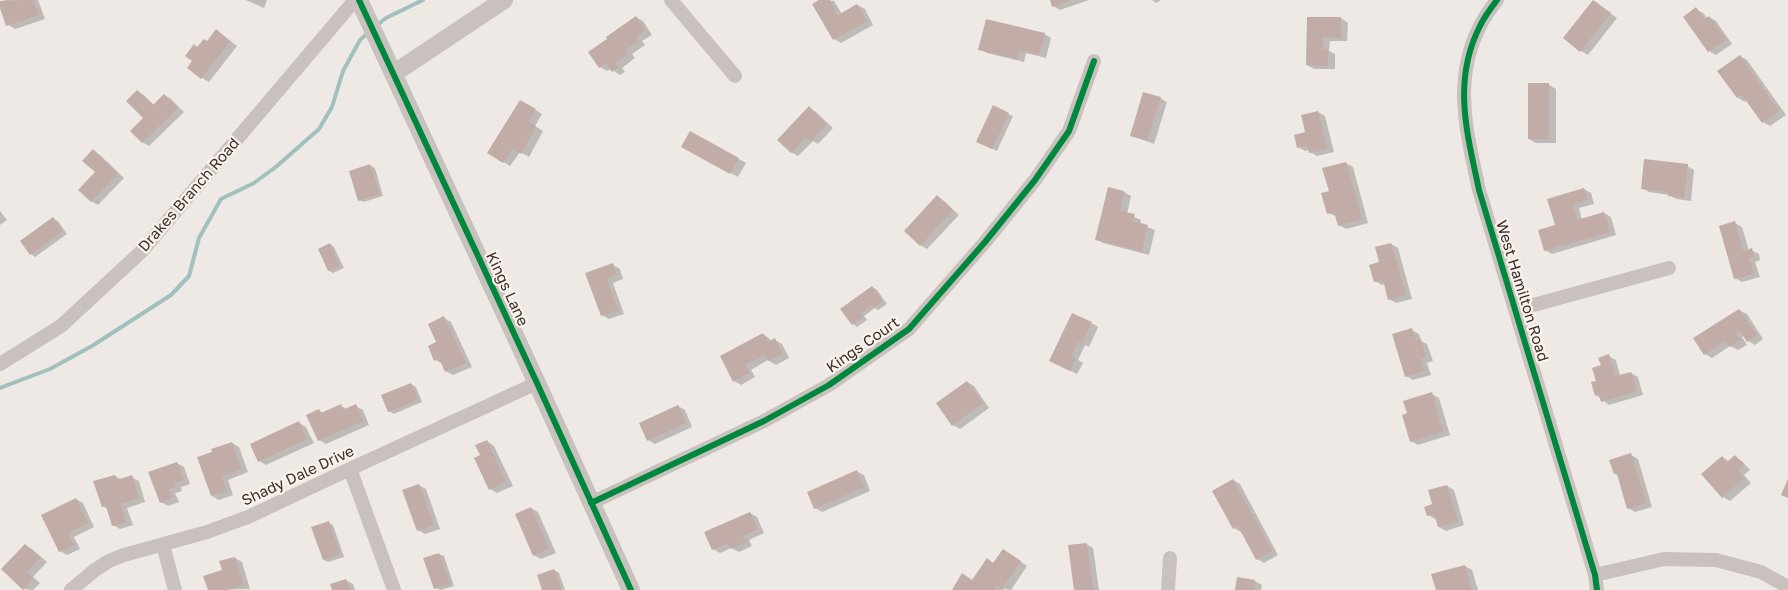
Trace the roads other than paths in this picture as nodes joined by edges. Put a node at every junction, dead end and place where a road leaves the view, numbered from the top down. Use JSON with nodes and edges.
{"nodes":[{"id":1,"x":355,"y":0,"type":"edge"},
{"id":2,"x":359,"y":0,"type":"edge"},
{"id":3,"x":504,"y":0,"type":"edge"},
{"id":4,"x":671,"y":0,"type":"edge"},
{"id":5,"x":1497,"y":0,"type":"edge"},
{"id":6,"x":1094,"y":61,"type":"dead end"},
{"id":7,"x":393,"y":74,"type":"junction"},
{"id":8,"x":735,"y":76,"type":"dead end"},
{"id":9,"x":1669,"y":268,"type":"dead end"},
{"id":10,"x":1515,"y":310,"type":"junction"},
{"id":11,"x":0,"y":364,"type":"edge"},
{"id":12,"x":537,"y":383,"type":"junction"},
{"id":13,"x":350,"y":469,"type":"junction"},
{"id":14,"x":592,"y":503,"type":"junction"},
{"id":15,"x":163,"y":545,"type":"junction"},
{"id":16,"x":1170,"y":558,"type":"dead end"},
{"id":17,"x":1595,"y":575,"type":"junction"},
{"id":18,"x":1788,"y":587,"type":"edge"},
{"id":19,"x":71,"y":590,"type":"edge"},
{"id":20,"x":175,"y":590,"type":"edge"},
{"id":21,"x":394,"y":590,"type":"edge"},
{"id":22,"x":631,"y":590,"type":"edge"},
{"id":23,"x":1168,"y":590,"type":"edge"},
{"id":24,"x":1597,"y":590,"type":"edge"}],
"edges":[{"from":1,"to":11,"type":"street","name":"Drakes Branch Road"},
{"from":2,"to":7,"type":"street","name":"Kings Lane"},
{"from":3,"to":7,"type":"street"},
{"from":4,"to":8,"type":"street"},
{"from":5,"to":10,"type":"street","name":"West Hamilton Road"},
{"from":6,"to":14,"type":"street","name":"Kings Court"},
{"from":7,"to":12,"type":"street","name":"Kings Lane"},
{"from":9,"to":10,"type":"street"},
{"from":10,"to":17,"type":"street","name":"West Hamilton Road"},
{"from":12,"to":13,"type":"street","name":"Shady Dale Drive"},
{"from":12,"to":14,"type":"street","name":"Kings Lane"},
{"from":13,"to":15,"type":"street","name":"Shady Dale Drive"},
{"from":13,"to":21,"type":"street"},
{"from":14,"to":22,"type":"street","name":"Kings Lane"},
{"from":15,"to":19,"type":"street","name":"Shady Dale Drive"},
{"from":15,"to":20,"type":"street"},
{"from":16,"to":23,"type":"street"},
{"from":17,"to":18,"type":"street"},
{"from":17,"to":24,"type":"street","name":"West Hamilton Road"}]}
